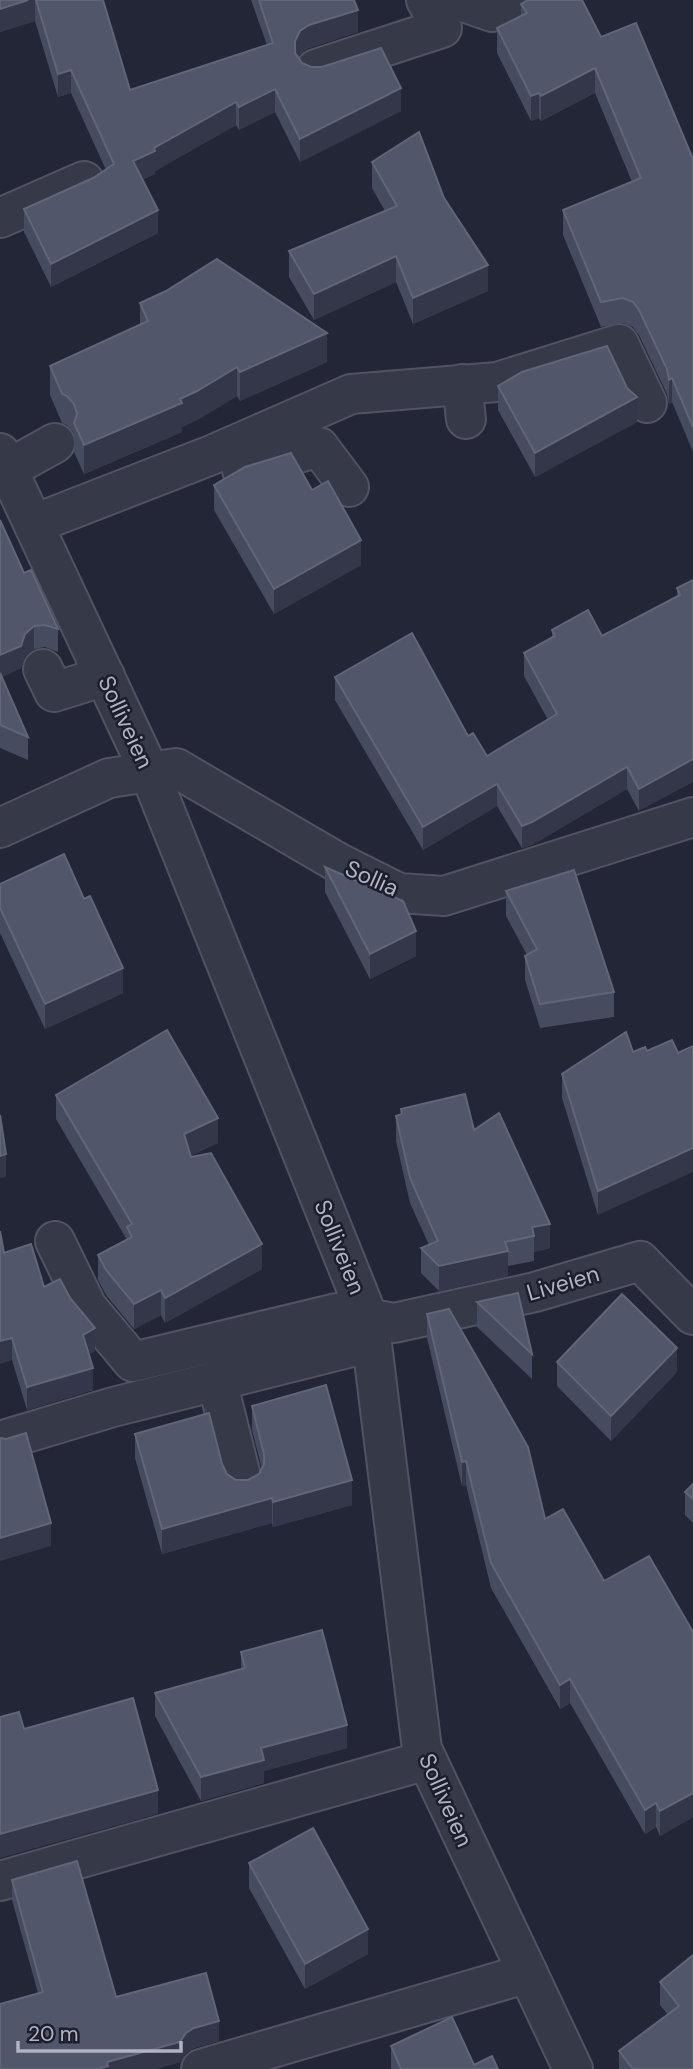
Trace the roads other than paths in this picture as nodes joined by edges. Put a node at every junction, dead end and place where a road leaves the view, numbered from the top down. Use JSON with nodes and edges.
{"nodes":[{"id":1,"x":426,"y":0,"type":"edge"},
{"id":2,"x":458,"y":0,"type":"edge"},
{"id":3,"x":527,"y":0,"type":"edge"},
{"id":4,"x":316,"y":69,"type":"edge"},
{"id":5,"x":84,"y":181,"type":"edge"},
{"id":6,"x":0,"y":218,"type":"edge"},
{"id":7,"x":647,"y":403,"type":"dead end"},
{"id":8,"x":55,"y":443,"type":"dead end"},
{"id":9,"x":206,"y":457,"type":"junction"},
{"id":10,"x":4,"y":461,"type":"edge"},
{"id":11,"x":349,"y":486,"type":"dead end"},
{"id":12,"x":34,"y":524,"type":"junction"},
{"id":13,"x":43,"y":669,"type":"dead end"},
{"id":14,"x":105,"y":676,"type":"junction"},
{"id":15,"x":149,"y":771,"type":"junction"},
{"id":16,"x":693,"y":817,"type":"edge"},
{"id":17,"x":0,"y":828,"type":"edge"},
{"id":18,"x":55,"y":1241,"type":"dead end"},
{"id":19,"x":693,"y":1315,"type":"edge"},
{"id":20,"x":370,"y":1331,"type":"junction"},
{"id":21,"x":217,"y":1381,"type":"junction"},
{"id":22,"x":0,"y":1441,"type":"edge"},
{"id":23,"x":243,"y":1484,"type":"edge"},
{"id":24,"x":427,"y":1760,"type":"junction"},
{"id":25,"x":0,"y":1881,"type":"edge"},
{"id":26,"x":528,"y":1973,"type":"junction"},
{"id":27,"x":201,"y":2069,"type":"edge"},
{"id":28,"x":573,"y":2069,"type":"edge"}],
"edges":[{"from":1,"to":4,"type":"street"},
{"from":2,"to":3,"type":"street"},
{"from":5,"to":6,"type":"street"},
{"from":7,"to":9,"type":"street"},
{"from":8,"to":10,"type":"street"},
{"from":9,"to":11,"type":"street"},
{"from":9,"to":12,"type":"street"},
{"from":10,"to":12,"type":"street","name":"Solliveien"},
{"from":12,"to":14,"type":"street","name":"Solliveien"},
{"from":13,"to":14,"type":"street"},
{"from":14,"to":15,"type":"street","name":"Solliveien"},
{"from":15,"to":16,"type":"street","name":"Sollia"},
{"from":15,"to":17,"type":"street","name":"Sollia"},
{"from":15,"to":20,"type":"street","name":"Solliveien"},
{"from":18,"to":20,"type":"street"},
{"from":19,"to":20,"type":"street","name":"Liveien"},
{"from":20,"to":21,"type":"street"},
{"from":20,"to":24,"type":"street","name":"Solliveien"},
{"from":21,"to":22,"type":"street"},
{"from":21,"to":23,"type":"street"},
{"from":24,"to":25,"type":"street"},
{"from":24,"to":26,"type":"street","name":"Solliveien"},
{"from":26,"to":27,"type":"street"},
{"from":26,"to":28,"type":"street","name":"Solliveien"}]}
